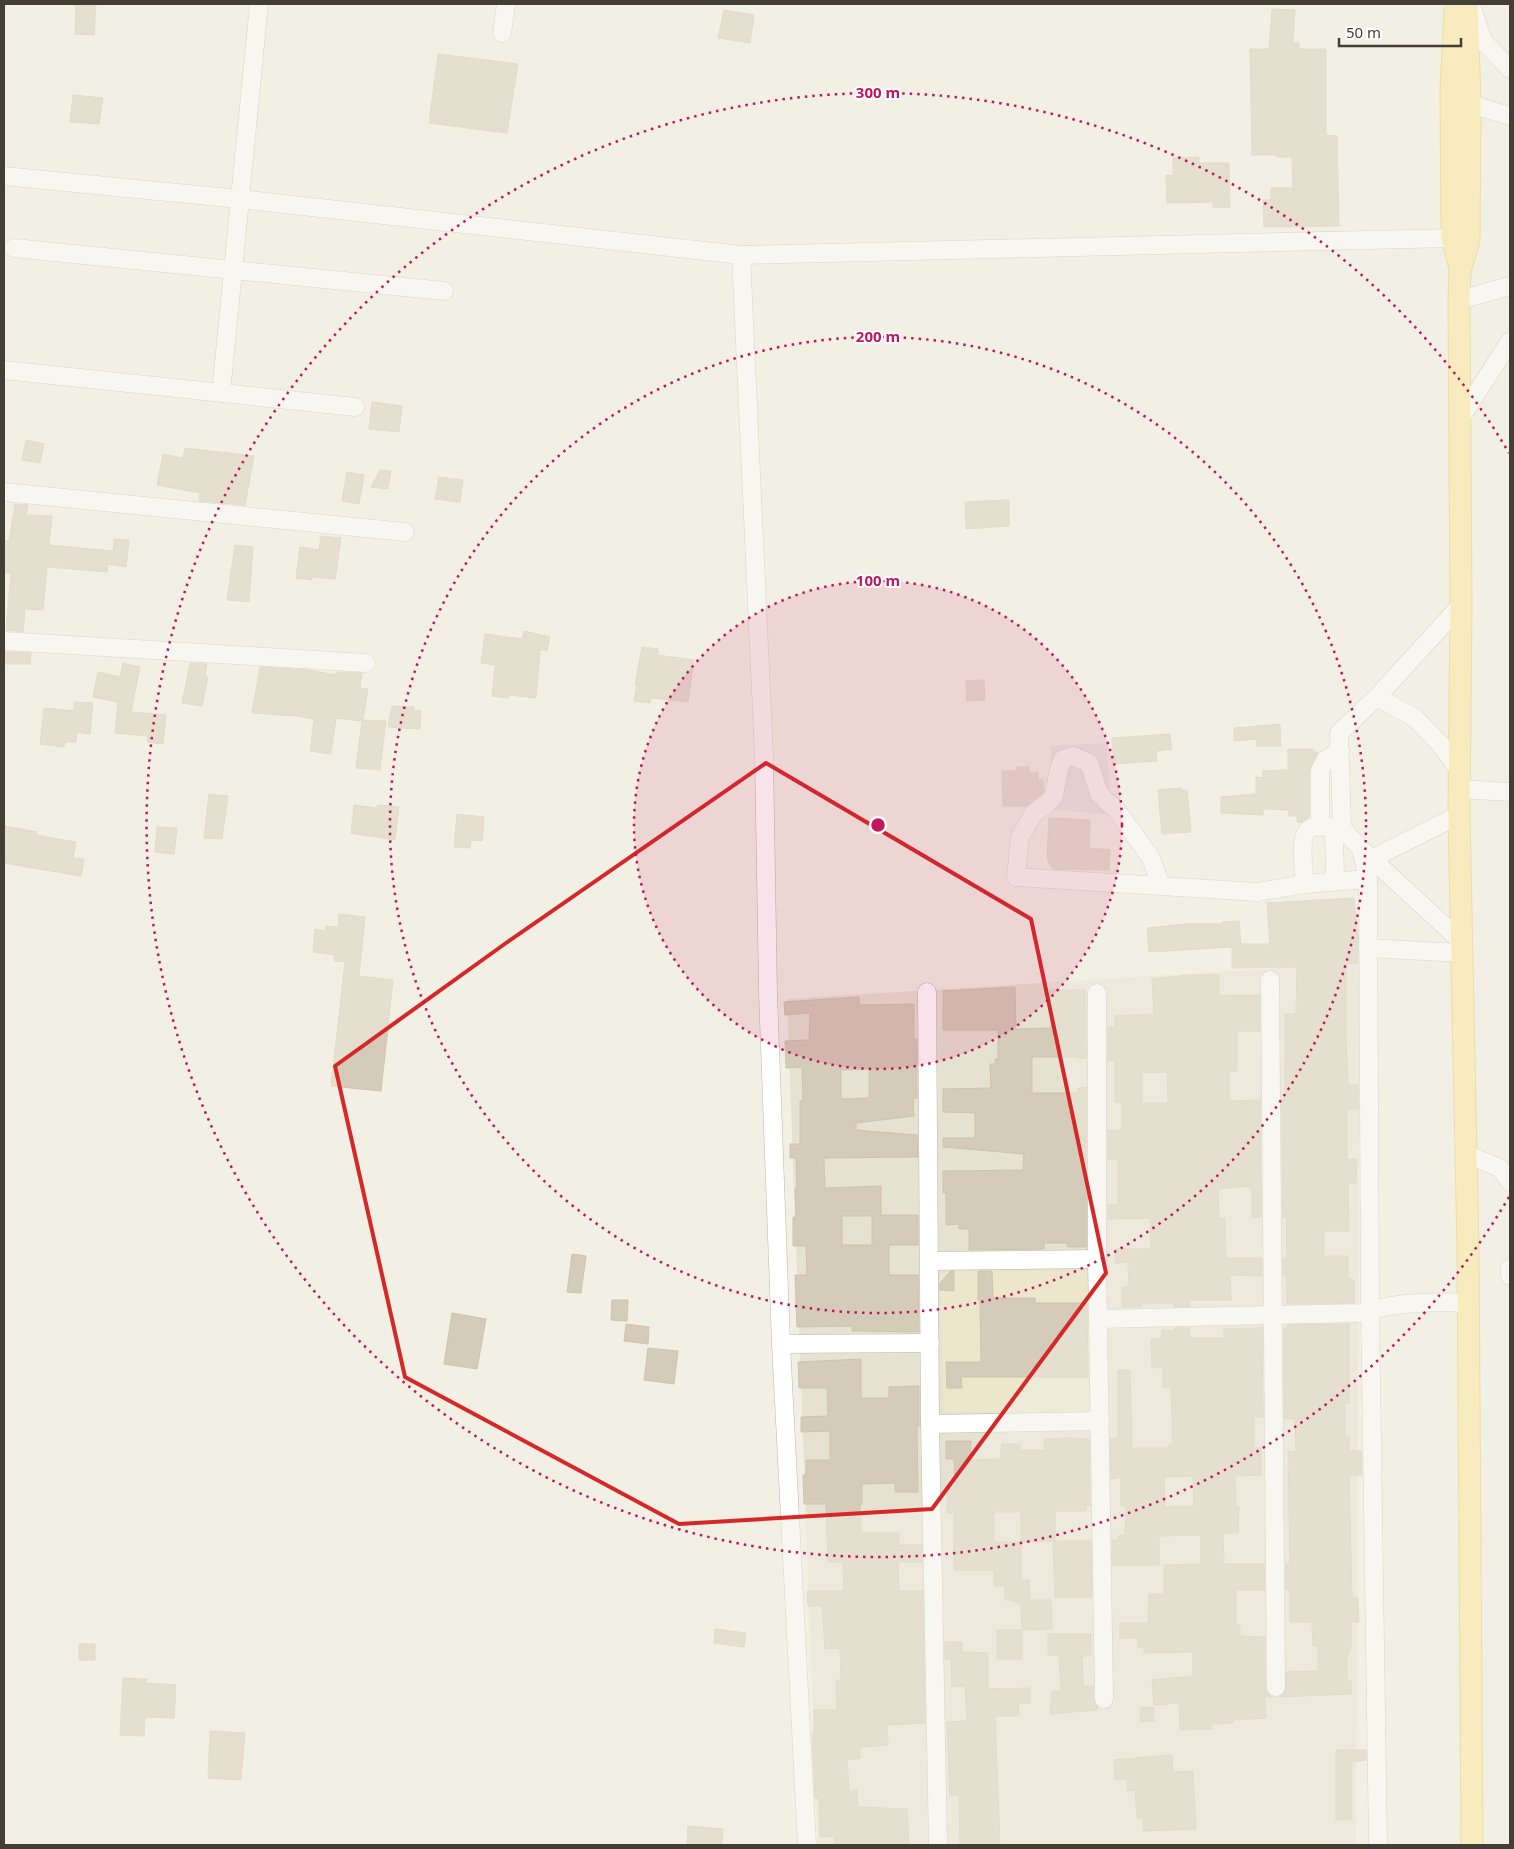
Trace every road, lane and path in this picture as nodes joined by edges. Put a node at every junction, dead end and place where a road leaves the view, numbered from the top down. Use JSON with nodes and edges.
{"nodes":[{"id":1,"x":259,"y":4,"type":"edge"},
{"id":2,"x":506,"y":4,"type":"edge"},
{"id":3,"x":1455,"y":4,"type":"edge"},
{"id":4,"x":1469,"y":4,"type":"edge"},
{"id":5,"x":502,"y":33,"type":"dead end"},
{"id":6,"x":1510,"y":69,"type":"edge"},
{"id":7,"x":1451,"y":90,"type":"junction"},
{"id":8,"x":1470,"y":104,"type":"junction"},
{"id":9,"x":1510,"y":116,"type":"edge"},
{"id":10,"x":4,"y":176,"type":"edge"},
{"id":11,"x":239,"y":200,"type":"junction"},
{"id":12,"x":1460,"y":239,"type":"junction"},
{"id":13,"x":14,"y":248,"type":"dead end"},
{"id":14,"x":740,"y":255,"type":"junction"},
{"id":15,"x":234,"y":270,"type":"junction"},
{"id":16,"x":1510,"y":286,"type":"edge"},
{"id":17,"x":444,"y":291,"type":"dead end"},
{"id":18,"x":1459,"y":300,"type":"junction"},
{"id":19,"x":1510,"y":341,"type":"edge"},
{"id":20,"x":4,"y":370,"type":"edge"},
{"id":21,"x":221,"y":393,"type":"junction"},
{"id":22,"x":355,"y":407,"type":"dead end"},
{"id":23,"x":1460,"y":419,"type":"junction"},
{"id":24,"x":4,"y":492,"type":"edge"},
{"id":25,"x":404,"y":532,"type":"dead end"},
{"id":26,"x":1461,"y":605,"type":"junction"},
{"id":27,"x":4,"y":641,"type":"edge"},
{"id":28,"x":366,"y":663,"type":"dead end"},
{"id":29,"x":1377,"y":697,"type":"junction"},
{"id":30,"x":1459,"y":780,"type":"junction"},
{"id":31,"x":1510,"y":792,"type":"edge"},
{"id":32,"x":1459,"y":816,"type":"junction"},
{"id":33,"x":1332,"y":828,"type":"junction"},
{"id":34,"x":1367,"y":854,"type":"junction"},
{"id":35,"x":1368,"y":879,"type":"junction"},
{"id":36,"x":1335,"y":881,"type":"junction"},
{"id":37,"x":1305,"y":884,"type":"junction"},
{"id":38,"x":1161,"y":886,"type":"junction"},
{"id":39,"x":1461,"y":947,"type":"junction"},
{"id":40,"x":1368,"y":948,"type":"junction"},
{"id":41,"x":1270,"y":980,"type":"dead end"},
{"id":42,"x":927,"y":992,"type":"dead end"},
{"id":43,"x":1097,"y":993,"type":"dead end"},
{"id":44,"x":1466,"y":1154,"type":"junction"},
{"id":45,"x":1510,"y":1182,"type":"edge"},
{"id":46,"x":1097,"y":1259,"type":"junction"},
{"id":47,"x":929,"y":1261,"type":"junction"},
{"id":48,"x":1510,"y":1268,"type":"edge"},
{"id":49,"x":1510,"y":1276,"type":"edge"},
{"id":50,"x":1468,"y":1303,"type":"junction"},
{"id":51,"x":1370,"y":1310,"type":"junction"},
{"id":52,"x":1273,"y":1316,"type":"junction"},
{"id":53,"x":1098,"y":1319,"type":"junction"},
{"id":54,"x":930,"y":1343,"type":"junction"},
{"id":55,"x":781,"y":1344,"type":"junction"},
{"id":56,"x":1100,"y":1421,"type":"junction"},
{"id":57,"x":930,"y":1424,"type":"junction"},
{"id":58,"x":1276,"y":1687,"type":"dead end"},
{"id":59,"x":1104,"y":1699,"type":"dead end"},
{"id":60,"x":807,"y":1845,"type":"edge"},
{"id":61,"x":938,"y":1845,"type":"edge"},
{"id":62,"x":1378,"y":1845,"type":"edge"},
{"id":63,"x":1472,"y":1845,"type":"edge"}],
"edges":[{"from":1,"to":11,"type":"street"},
{"from":2,"to":5,"type":"street"},
{"from":3,"to":7,"type":"main road"},
{"from":4,"to":6,"type":"street"},
{"from":4,"to":8,"type":"main road"},
{"from":7,"to":8,"type":"street"},
{"from":7,"to":12,"type":"main road"},
{"from":8,"to":9,"type":"street"},
{"from":8,"to":12,"type":"main road"},
{"from":10,"to":11,"type":"street"},
{"from":11,"to":14,"type":"street"},
{"from":11,"to":15,"type":"street"},
{"from":12,"to":14,"type":"street"},
{"from":12,"to":18,"type":"main road"},
{"from":13,"to":15,"type":"street"},
{"from":14,"to":55,"type":"street"},
{"from":15,"to":17,"type":"street"},
{"from":15,"to":21,"type":"street"},
{"from":16,"to":18,"type":"street"},
{"from":18,"to":23,"type":"main road"},
{"from":19,"to":23,"type":"street"},
{"from":20,"to":21,"type":"street"},
{"from":21,"to":22,"type":"street"},
{"from":23,"to":26,"type":"main road"},
{"from":24,"to":25,"type":"street"},
{"from":26,"to":29,"type":"street"},
{"from":26,"to":30,"type":"main road"},
{"from":27,"to":28,"type":"street"},
{"from":29,"to":30,"type":"street"},
{"from":29,"to":33,"type":"street"},
{"from":30,"to":31,"type":"street"},
{"from":30,"to":32,"type":"main road"},
{"from":32,"to":34,"type":"street"},
{"from":32,"to":39,"type":"main road"},
{"from":33,"to":34,"type":"street"},
{"from":33,"to":36,"type":"street"},
{"from":33,"to":37,"type":"street"},
{"from":34,"to":35,"type":"street"},
{"from":34,"to":39,"type":"street"},
{"from":35,"to":36,"type":"street"},
{"from":35,"to":40,"type":"street"},
{"from":36,"to":37,"type":"street"},
{"from":37,"to":38,"type":"street"},
{"from":38,"to":38,"type":"street"},
{"from":39,"to":40,"type":"street"},
{"from":39,"to":44,"type":"main road"},
{"from":40,"to":51,"type":"street"},
{"from":41,"to":52,"type":"street"},
{"from":42,"to":47,"type":"street"},
{"from":43,"to":46,"type":"street"},
{"from":44,"to":45,"type":"street"},
{"from":44,"to":50,"type":"main road"},
{"from":46,"to":47,"type":"street"},
{"from":46,"to":53,"type":"street"},
{"from":47,"to":54,"type":"street"},
{"from":48,"to":49,"type":"street"},
{"from":50,"to":51,"type":"street"},
{"from":50,"to":63,"type":"main road"},
{"from":51,"to":52,"type":"street"},
{"from":51,"to":62,"type":"street"},
{"from":52,"to":53,"type":"street"},
{"from":52,"to":58,"type":"street"},
{"from":53,"to":56,"type":"street"},
{"from":54,"to":55,"type":"street"},
{"from":54,"to":57,"type":"street"},
{"from":55,"to":60,"type":"street"},
{"from":56,"to":57,"type":"street"},
{"from":56,"to":59,"type":"street"},
{"from":57,"to":61,"type":"street"}]}
